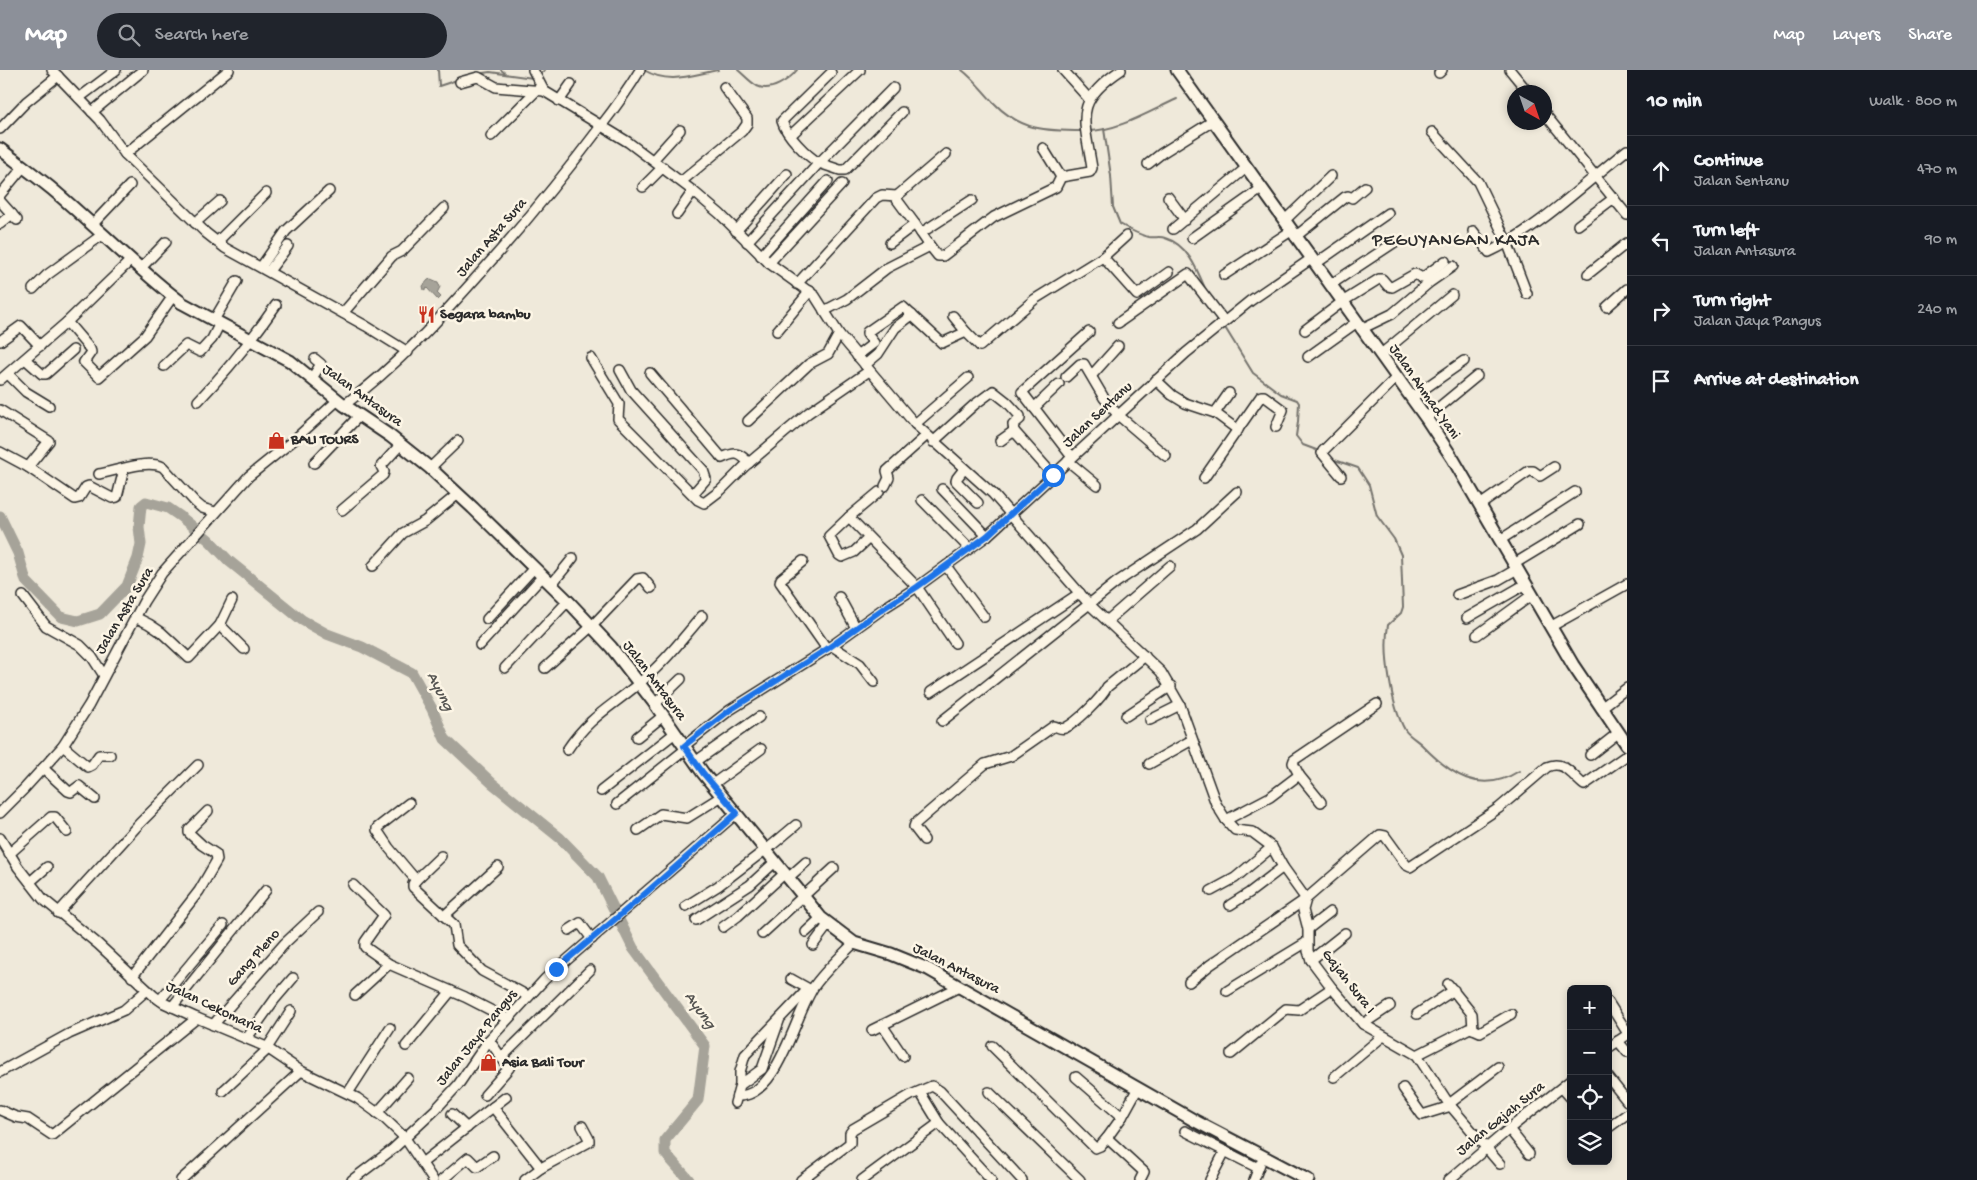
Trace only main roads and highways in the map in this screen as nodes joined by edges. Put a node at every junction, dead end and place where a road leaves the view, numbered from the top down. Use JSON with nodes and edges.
{"nodes":[{"id":1,"x":1177,"y":70,"type":"edge"},
{"id":2,"x":0,"y":149,"type":"edge"},
{"id":3,"x":1627,"y":745,"type":"edge"},
{"id":4,"x":1308,"y":1180,"type":"edge"}],
"edges":[{"from":1,"to":3,"type":"main road","name":"Jalan Ahmad Yani"},
{"from":2,"to":4,"type":"main road","name":"Jalan Antasura"}]}
